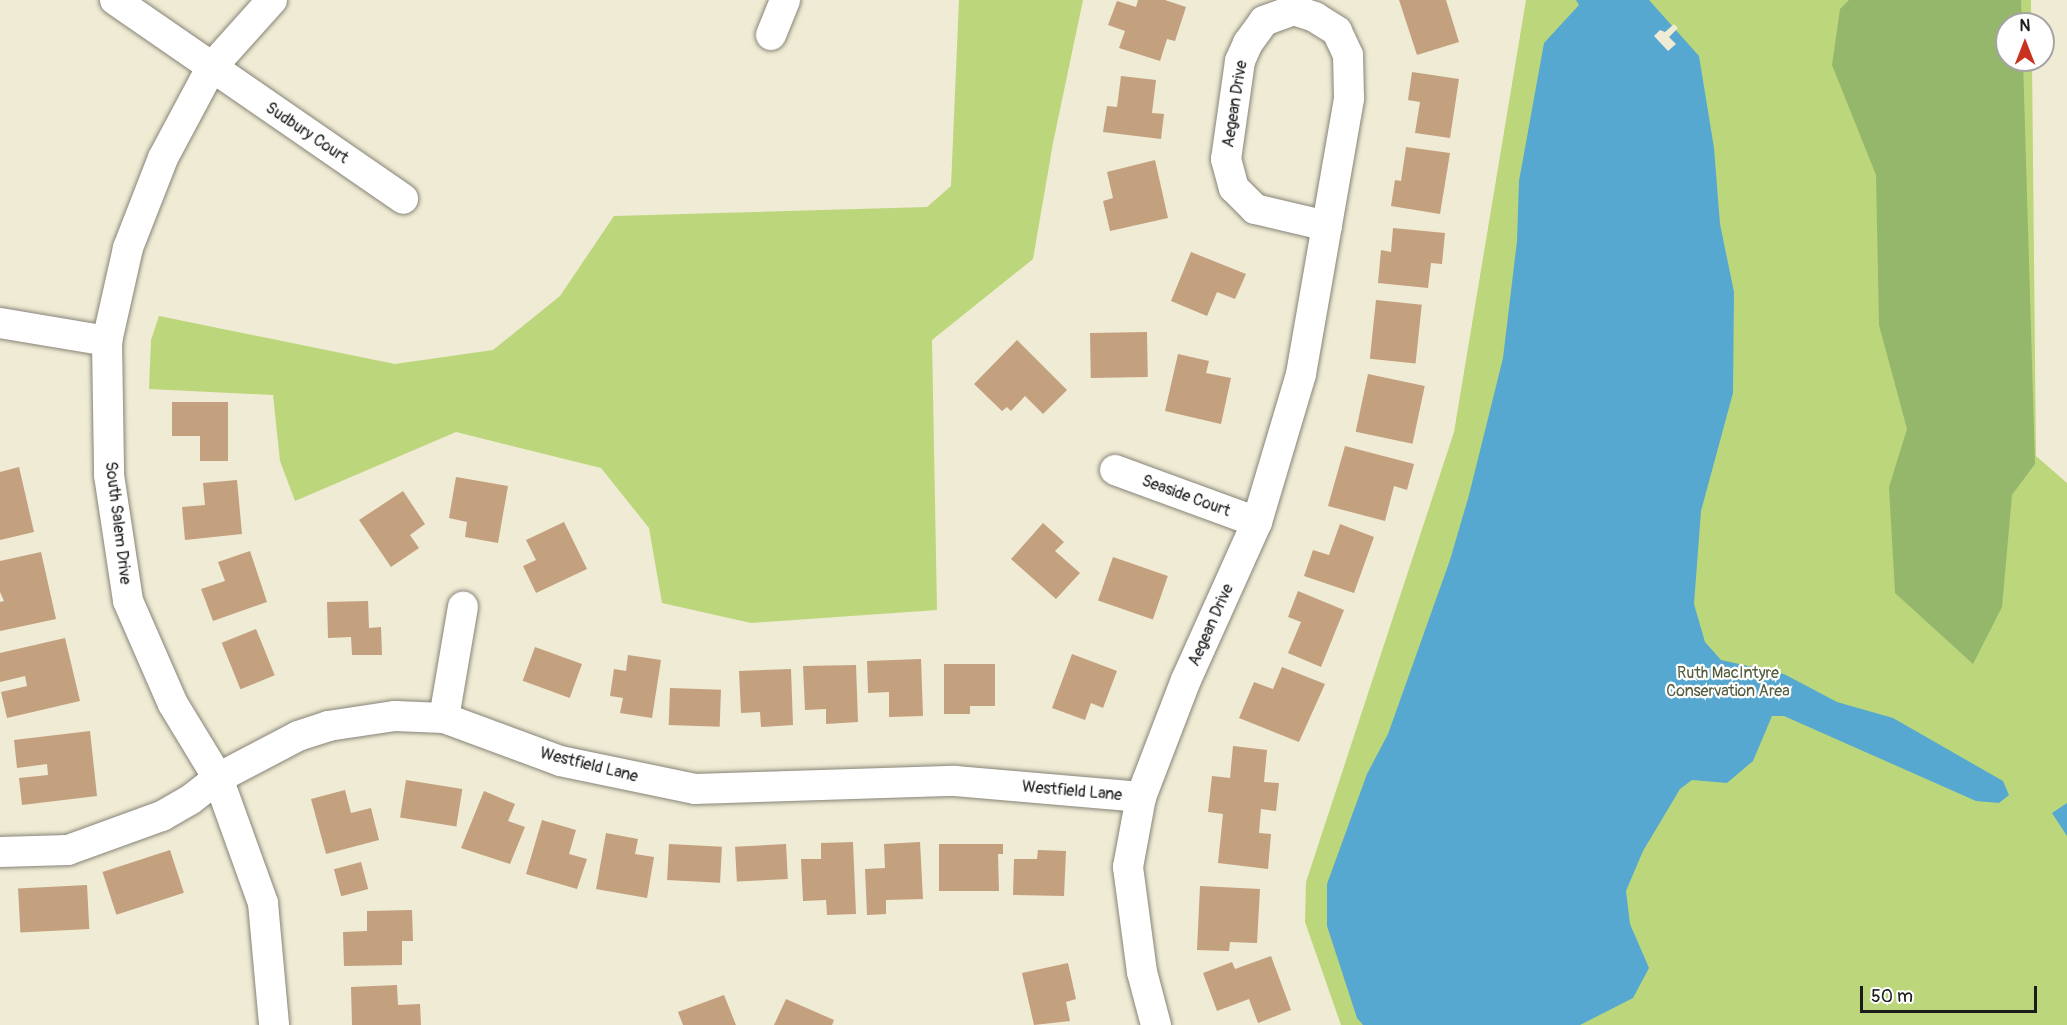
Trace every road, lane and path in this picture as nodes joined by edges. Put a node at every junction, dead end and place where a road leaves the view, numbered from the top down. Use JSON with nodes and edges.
{"nodes":[{"id":1,"x":116,"y":0,"type":"edge"},
{"id":2,"x":273,"y":0,"type":"edge"},
{"id":3,"x":785,"y":0,"type":"edge"},
{"id":4,"x":771,"y":35,"type":"dead end"},
{"id":5,"x":211,"y":68,"type":"junction"},
{"id":6,"x":403,"y":199,"type":"dead end"},
{"id":7,"x":1327,"y":226,"type":"junction"},
{"id":8,"x":0,"y":323,"type":"edge"},
{"id":9,"x":107,"y":341,"type":"junction"},
{"id":10,"x":1115,"y":470,"type":"dead end"},
{"id":11,"x":1257,"y":522,"type":"junction"},
{"id":12,"x":463,"y":607,"type":"dead end"},
{"id":13,"x":444,"y":718,"type":"junction"},
{"id":14,"x":218,"y":778,"type":"junction"},
{"id":15,"x":1141,"y":797,"type":"junction"},
{"id":16,"x":0,"y":852,"type":"edge"},
{"id":17,"x":274,"y":1025,"type":"edge"},
{"id":18,"x":1156,"y":1025,"type":"edge"}],
"edges":[{"from":1,"to":5,"type":"street","name":"Sudbury Court"},
{"from":2,"to":5,"type":"street","name":"South Salem Drive"},
{"from":3,"to":4,"type":"street"},
{"from":5,"to":6,"type":"street","name":"Sudbury Court"},
{"from":5,"to":9,"type":"street","name":"South Salem Drive"},
{"from":7,"to":7,"type":"street","name":"Aegean Drive"},
{"from":7,"to":11,"type":"street","name":"Aegean Drive"},
{"from":8,"to":9,"type":"street"},
{"from":9,"to":14,"type":"street","name":"South Salem Drive"},
{"from":10,"to":11,"type":"street","name":"Seaside Court"},
{"from":11,"to":15,"type":"street","name":"Aegean Drive"},
{"from":12,"to":13,"type":"street"},
{"from":13,"to":14,"type":"street","name":"Westfield Lane"},
{"from":13,"to":15,"type":"street","name":"Westfield Lane"},
{"from":14,"to":16,"type":"street","name":"Westfield Lane"},
{"from":14,"to":17,"type":"street","name":"South Salem Drive"},
{"from":15,"to":18,"type":"street","name":"Aegean Drive"}]}
